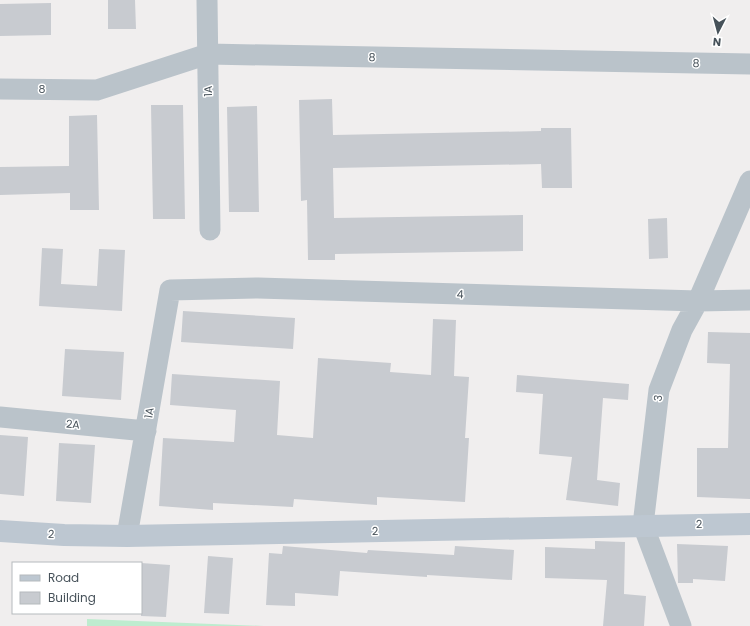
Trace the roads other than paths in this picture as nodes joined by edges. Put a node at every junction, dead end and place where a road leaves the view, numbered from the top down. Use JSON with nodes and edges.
{"nodes":[{"id":1,"x":207,"y":0,"type":"edge"},
{"id":2,"x":208,"y":54,"type":"junction"},
{"id":3,"x":750,"y":64,"type":"edge"},
{"id":4,"x":0,"y":89,"type":"edge"},
{"id":5,"x":750,"y":181,"type":"edge"},
{"id":6,"x":210,"y":230,"type":"dead end"},
{"id":7,"x":170,"y":290,"type":"joint"},
{"id":8,"x":750,"y":300,"type":"edge"},
{"id":9,"x":698,"y":301,"type":"junction"},
{"id":10,"x":0,"y":417,"type":"edge"},
{"id":11,"x":146,"y":431,"type":"junction"},
{"id":12,"x":750,"y":524,"type":"edge"},
{"id":13,"x":643,"y":525,"type":"junction"},
{"id":14,"x":0,"y":531,"type":"edge"},
{"id":15,"x":127,"y":536,"type":"junction"},
{"id":16,"x":681,"y":626,"type":"edge"}],
"edges":[{"from":1,"to":2,"type":"street","name":"1A"},
{"from":2,"to":3,"type":"street","name":"8"},
{"from":2,"to":4,"type":"street","name":"8"},
{"from":2,"to":6,"type":"street","name":"1A"},
{"from":5,"to":9,"type":"street","name":"3"},
{"from":7,"to":9,"type":"street","name":"4"},
{"from":7,"to":11,"type":"street","name":"1A"},
{"from":8,"to":9,"type":"street","name":"4"},
{"from":9,"to":13,"type":"street","name":"3"},
{"from":10,"to":11,"type":"street","name":"2A"},
{"from":11,"to":15,"type":"street","name":"1A"},
{"from":12,"to":13,"type":"street","name":"2"},
{"from":13,"to":15,"type":"street","name":"2"},
{"from":13,"to":16,"type":"street","name":"3"},
{"from":14,"to":15,"type":"street","name":"2"}]}
